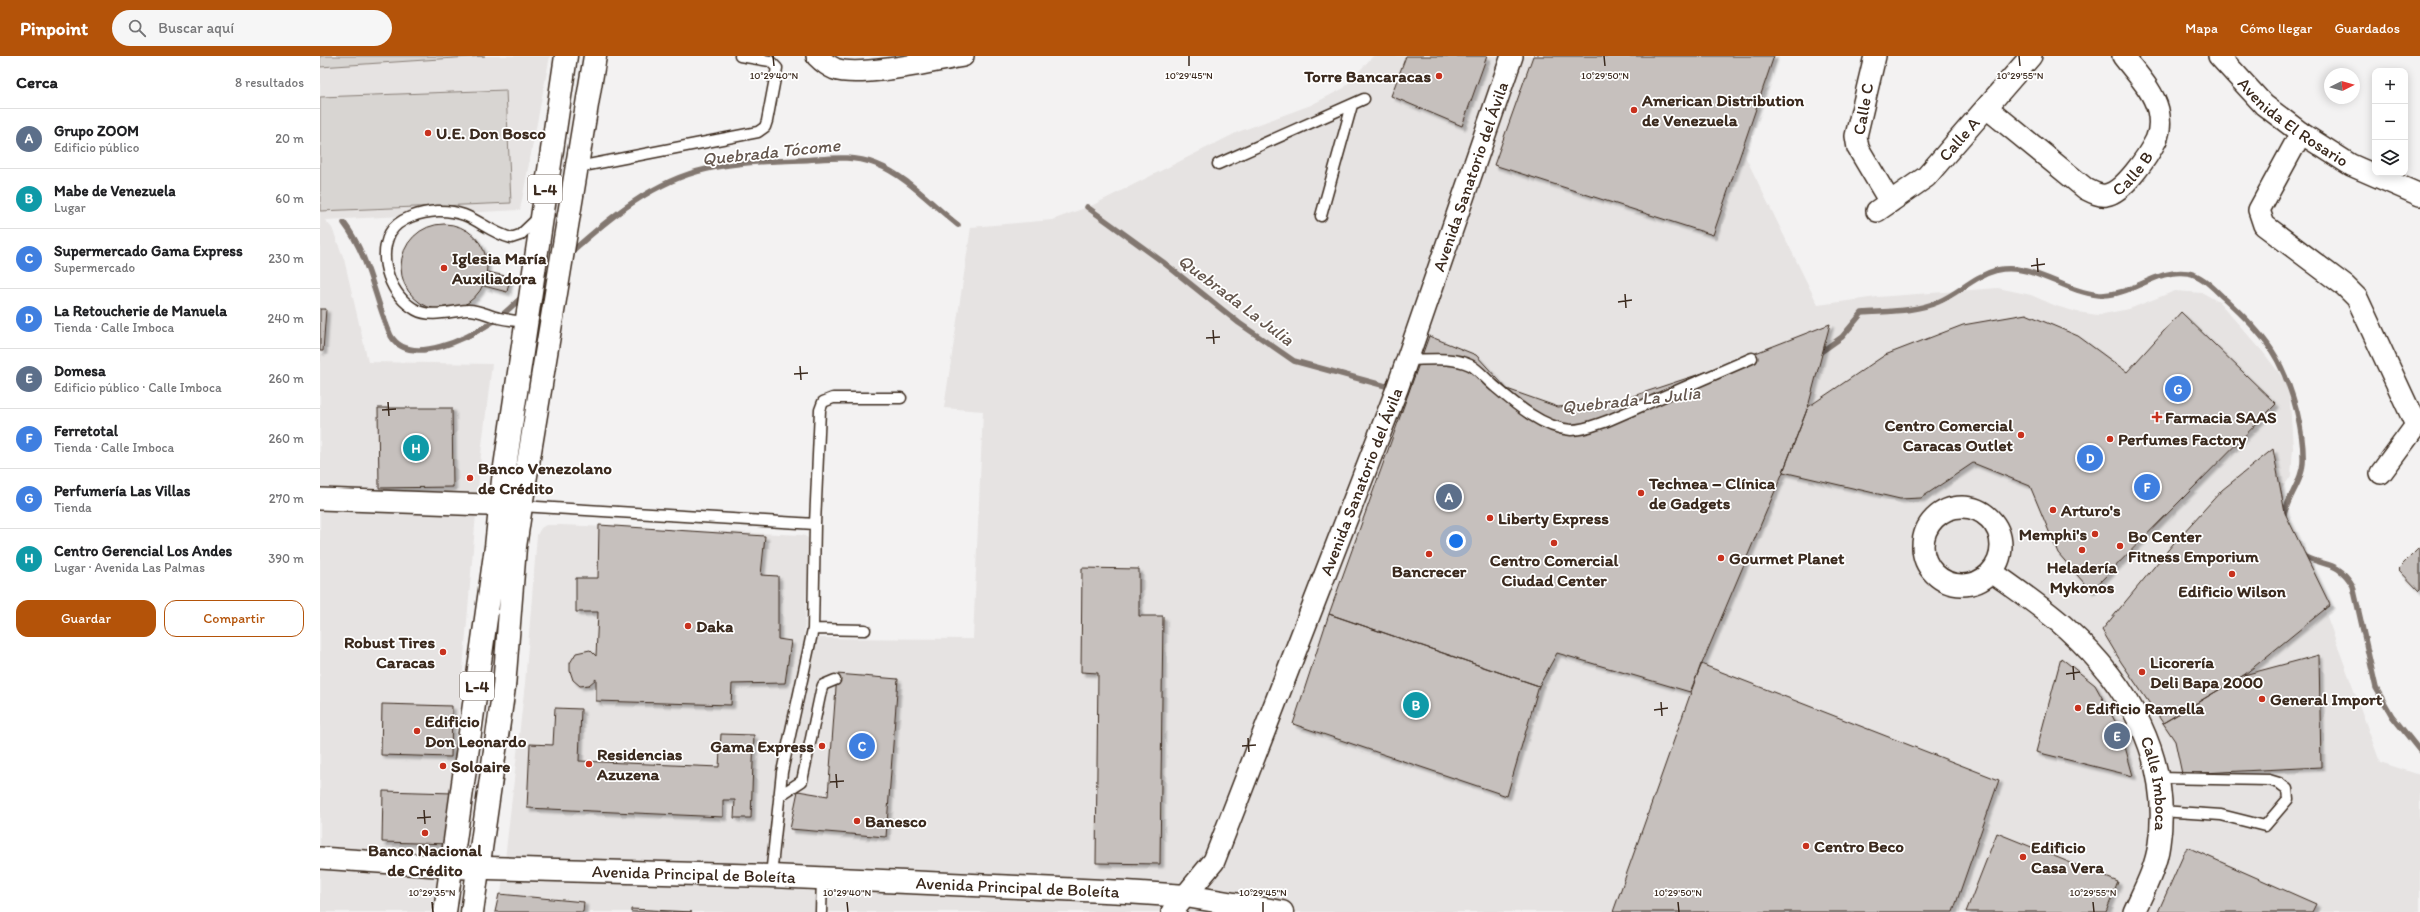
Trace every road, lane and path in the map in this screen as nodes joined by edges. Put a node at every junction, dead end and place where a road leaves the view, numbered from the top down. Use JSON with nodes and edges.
{"nodes":[{"id":1,"x":566,"y":56,"type":"edge"},
{"id":2,"x":595,"y":56,"type":"edge"},
{"id":3,"x":740,"y":56,"type":"edge"},
{"id":4,"x":817,"y":56,"type":"edge"},
{"id":5,"x":963,"y":56,"type":"edge"},
{"id":6,"x":1512,"y":56,"type":"edge"},
{"id":7,"x":1875,"y":56,"type":"edge"},
{"id":8,"x":2031,"y":56,"type":"edge"},
{"id":9,"x":2123,"y":56,"type":"edge"},
{"id":10,"x":2219,"y":56,"type":"edge"},
{"id":11,"x":923,"y":60,"type":"edge"},
{"id":12,"x":1364,"y":99,"type":"dead end"},
{"id":13,"x":1352,"y":105,"type":"junction"},
{"id":14,"x":1987,"y":108,"type":"junction"},
{"id":15,"x":2300,"y":133,"type":"junction"},
{"id":16,"x":1218,"y":164,"type":"dead end"},
{"id":17,"x":578,"y":168,"type":"junction"},
{"id":18,"x":2420,"y":195,"type":"edge"},
{"id":19,"x":1884,"y":207,"type":"joint"},
{"id":20,"x":541,"y":214,"type":"junction"},
{"id":21,"x":1321,"y":216,"type":"dead end"},
{"id":22,"x":526,"y":322,"type":"junction"},
{"id":23,"x":1752,"y":358,"type":"dead end"},
{"id":24,"x":1407,"y":360,"type":"junction"},
{"id":25,"x":901,"y":398,"type":"dead end"},
{"id":26,"x":2418,"y":423,"type":"edge"},
{"id":27,"x":2381,"y":473,"type":"dead end"},
{"id":28,"x":320,"y":500,"type":"edge"},
{"id":29,"x":510,"y":506,"type":"junction"},
{"id":30,"x":815,"y":524,"type":"junction"},
{"id":31,"x":1992,"y":572,"type":"dead end"},
{"id":32,"x":813,"y":629,"type":"junction"},
{"id":33,"x":864,"y":630,"type":"dead end"},
{"id":34,"x":835,"y":680,"type":"dead end"},
{"id":35,"x":2157,"y":778,"type":"junction"},
{"id":36,"x":779,"y":796,"type":"junction"},
{"id":37,"x":2161,"y":810,"type":"junction"},
{"id":38,"x":320,"y":858,"type":"edge"},
{"id":39,"x":452,"y":867,"type":"junction"},
{"id":40,"x":480,"y":867,"type":"junction"},
{"id":41,"x":771,"y":876,"type":"junction"},
{"id":42,"x":822,"y":878,"type":"junction"},
{"id":43,"x":1186,"y":896,"type":"junction"},
{"id":44,"x":445,"y":912,"type":"edge"},
{"id":45,"x":472,"y":912,"type":"edge"},
{"id":46,"x":821,"y":912,"type":"edge"},
{"id":47,"x":1172,"y":912,"type":"edge"},
{"id":48,"x":1282,"y":912,"type":"edge"},
{"id":49,"x":2134,"y":912,"type":"edge"}],
"edges":[{"from":1,"to":20,"type":"main road","number":"L-4"},
{"from":2,"to":17,"type":"main road","number":"L-4"},
{"from":3,"to":17,"type":"lane"},
{"from":4,"to":11,"type":"street"},
{"from":5,"to":11,"type":"street"},
{"from":6,"to":24,"type":"street","name":"Avenida Sanatorio del Ávila"},
{"from":7,"to":19,"type":"street","name":"Calle C"},
{"from":8,"to":14,"type":"street","name":"Calle A"},
{"from":9,"to":14,"type":"street","name":"Calle B"},
{"from":10,"to":15,"type":"street","name":"Avenida El Rosario"},
{"from":12,"to":13,"type":"lane"},
{"from":13,"to":16,"type":"lane"},
{"from":13,"to":21,"type":"lane"},
{"from":14,"to":19,"type":"street","name":"Calle A"},
{"from":15,"to":18,"type":"street","name":"Avenida El Rosario"},
{"from":15,"to":26,"type":"street"},
{"from":17,"to":29,"type":"main road","number":"L-4"},
{"from":20,"to":22,"type":"main road","number":"L-4"},
{"from":20,"to":22,"type":"lane"},
{"from":22,"to":29,"type":"main road","number":"L-4"},
{"from":23,"to":24,"type":"lane"},
{"from":24,"to":43,"type":"street","name":"Avenida Sanatorio del Ávila"},
{"from":25,"to":30,"type":"lane"},
{"from":26,"to":27,"type":"street"},
{"from":28,"to":29,"type":"street"},
{"from":29,"to":30,"type":"lane"},
{"from":29,"to":39,"type":"main road","number":"L-4"},
{"from":29,"to":40,"type":"main road","number":"L-4"},
{"from":30,"to":32,"type":"lane"},
{"from":31,"to":35,"type":"street","name":"Calle Imboca"},
{"from":32,"to":33,"type":"lane"},
{"from":32,"to":36,"type":"lane"},
{"from":34,"to":36,"type":"lane"},
{"from":35,"to":37,"type":"street","name":"Calle Imboca"},
{"from":35,"to":37,"type":"lane"},
{"from":36,"to":41,"type":"lane"},
{"from":37,"to":49,"type":"street","name":"Calle Imboca"},
{"from":38,"to":39,"type":"street","name":"Avenida Principal de Boleíta"},
{"from":39,"to":40,"type":"main road","name":"Avenida Principal de Boleíta"},
{"from":39,"to":44,"type":"main road","number":"L-4"},
{"from":40,"to":41,"type":"main road","name":"Avenida Principal de Boleíta"},
{"from":40,"to":45,"type":"main road","number":"L-4"},
{"from":41,"to":42,"type":"main road","name":"Avenida Principal de Boleíta"},
{"from":42,"to":43,"type":"main road","name":"Avenida Principal de Boleíta"},
{"from":42,"to":46,"type":"lane"},
{"from":43,"to":47,"type":"street","name":"Avenida Sanatorio del Ávila"},
{"from":43,"to":48,"type":"main road","name":"Avenida Principal de Boleíta"}]}
